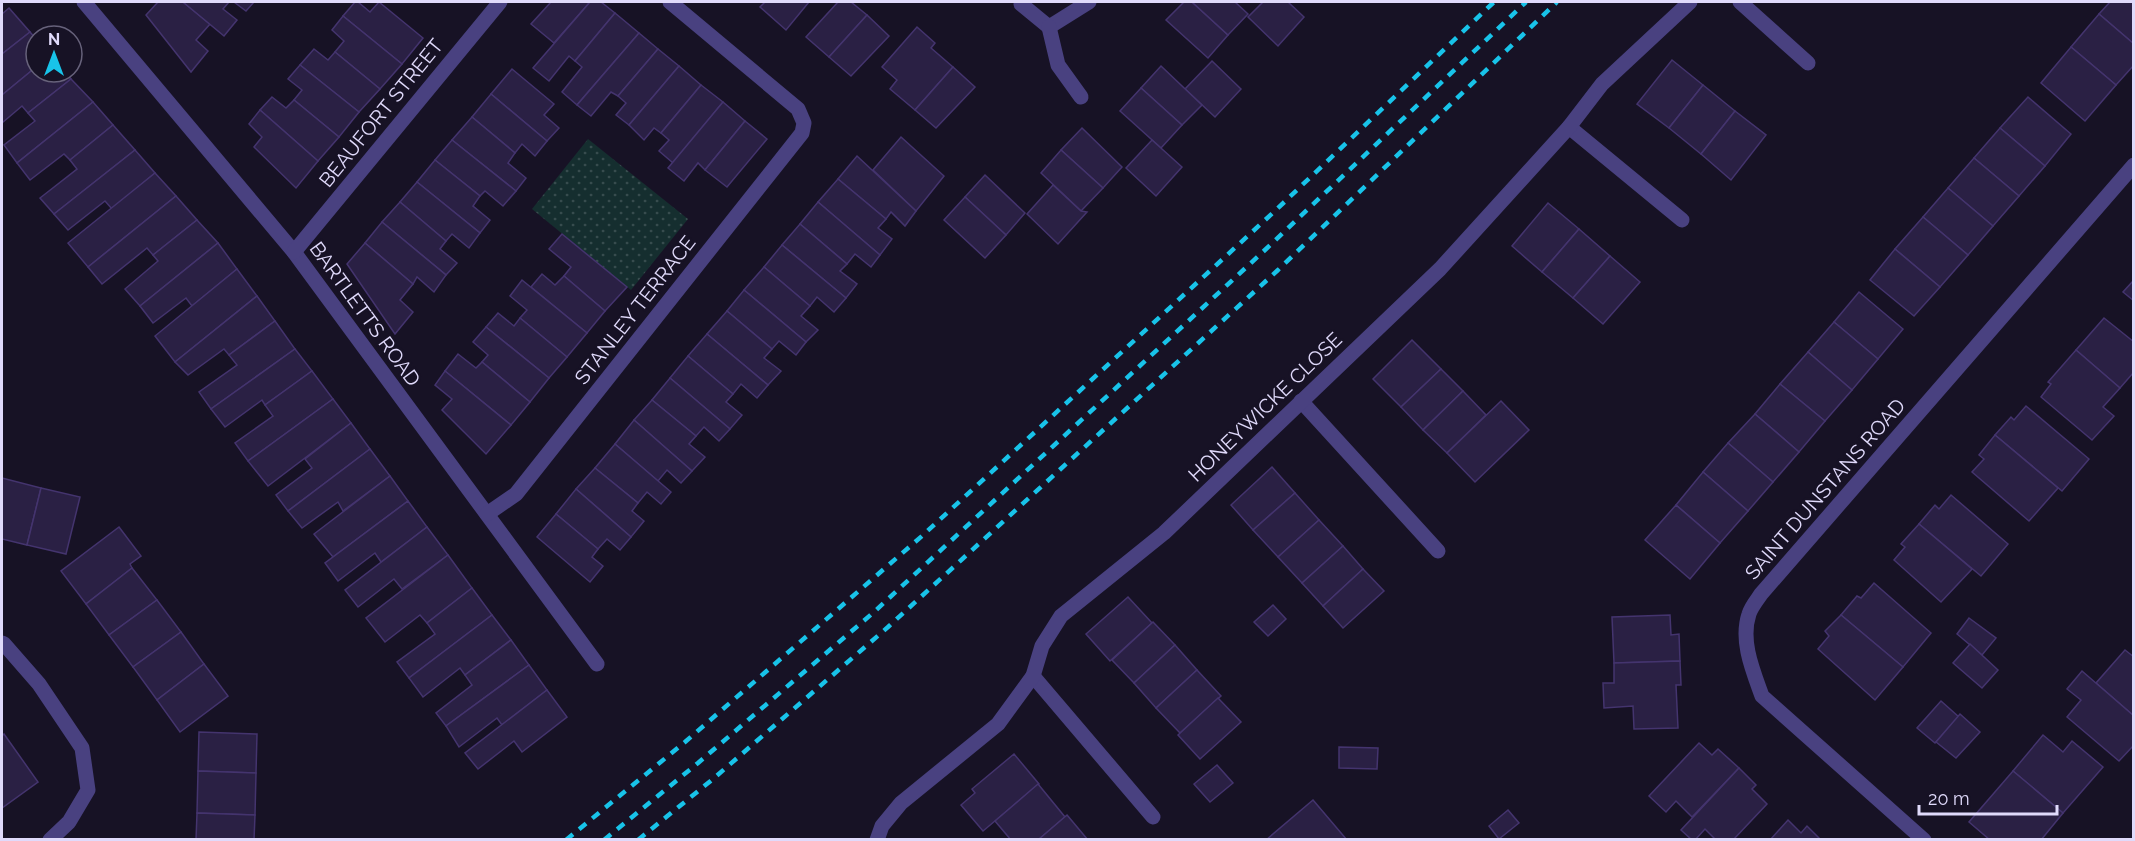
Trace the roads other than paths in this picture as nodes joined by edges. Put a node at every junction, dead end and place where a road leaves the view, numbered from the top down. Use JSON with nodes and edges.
{"nodes":[{"id":1,"x":87,"y":2,"type":"edge"},
{"id":2,"x":500,"y":2,"type":"edge"},
{"id":3,"x":670,"y":2,"type":"edge"},
{"id":4,"x":1089,"y":2,"type":"edge"},
{"id":5,"x":1690,"y":2,"type":"edge"},
{"id":6,"x":1740,"y":2,"type":"edge"},
{"id":7,"x":1021,"y":4,"type":"dead end"},
{"id":8,"x":1049,"y":27,"type":"junction"},
{"id":9,"x":1808,"y":63,"type":"dead end"},
{"id":10,"x":1081,"y":97,"type":"dead end"},
{"id":11,"x":1569,"y":127,"type":"junction"},
{"id":12,"x":2133,"y":165,"type":"edge"},
{"id":13,"x":1682,"y":220,"type":"dead end"},
{"id":14,"x":294,"y":252,"type":"junction"},
{"id":15,"x":1300,"y":400,"type":"junction"},
{"id":16,"x":487,"y":514,"type":"junction"},
{"id":17,"x":1438,"y":551,"type":"dead end"},
{"id":18,"x":2,"y":643,"type":"edge"},
{"id":19,"x":597,"y":664,"type":"dead end"},
{"id":20,"x":1033,"y":676,"type":"junction"},
{"id":21,"x":1153,"y":817,"type":"dead end"},
{"id":22,"x":50,"y":840,"type":"edge"},
{"id":23,"x":877,"y":840,"type":"edge"},
{"id":24,"x":1924,"y":840,"type":"edge"}],
"edges":[{"from":1,"to":14,"type":"street","name":"BARTLETTS ROAD"},
{"from":2,"to":14,"type":"street","name":"BEAUFORT STREET"},
{"from":3,"to":16,"type":"street","name":"STANLEY TERRACE"},
{"from":4,"to":8,"type":"street"},
{"from":5,"to":11,"type":"street","name":"HONEYWICKE CLOSE"},
{"from":6,"to":9,"type":"street"},
{"from":7,"to":8,"type":"street"},
{"from":8,"to":10,"type":"street"},
{"from":11,"to":13,"type":"street"},
{"from":11,"to":15,"type":"street","name":"HONEYWICKE CLOSE"},
{"from":12,"to":24,"type":"street","name":"SAINT DUNSTANS ROAD"},
{"from":14,"to":16,"type":"street","name":"BARTLETTS ROAD"},
{"from":15,"to":17,"type":"street"},
{"from":15,"to":20,"type":"street","name":"HONEYWICKE CLOSE"},
{"from":16,"to":19,"type":"street","name":"BARTLETTS ROAD"},
{"from":18,"to":22,"type":"street"},
{"from":20,"to":21,"type":"street"},
{"from":20,"to":23,"type":"street","name":"HONEYWICKE CLOSE"}]}
